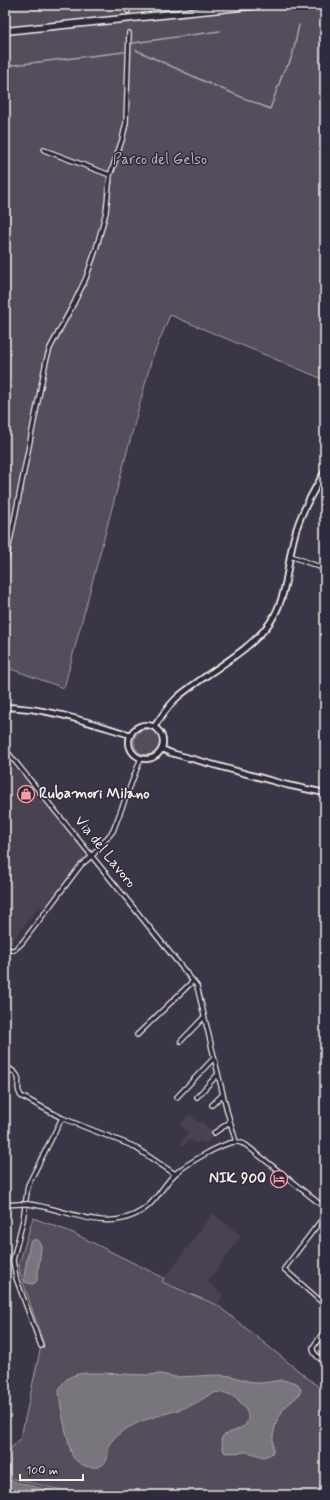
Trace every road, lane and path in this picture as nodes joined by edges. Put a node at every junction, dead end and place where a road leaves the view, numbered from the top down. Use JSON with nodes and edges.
{"nodes":[{"id":1,"x":129,"y":5,"type":"edge"},
{"id":2,"x":260,"y":5,"type":"edge"},
{"id":3,"x":128,"y":11,"type":"tunnel mouth"},
{"id":4,"x":41,"y":28,"type":"junction"},
{"id":5,"x":5,"y":31,"type":"edge"},
{"id":6,"x":129,"y":33,"type":"tunnel mouth"},
{"id":7,"x":5,"y":34,"type":"edge"},
{"id":8,"x":44,"y":150,"type":"dead end"},
{"id":9,"x":110,"y":175,"type":"junction"},
{"id":10,"x":325,"y":471,"type":"edge"},
{"id":11,"x":291,"y":556,"type":"junction"},
{"id":12,"x":5,"y":566,"type":"edge"},
{"id":13,"x":325,"y":569,"type":"edge"},
{"id":14,"x":5,"y":707,"type":"edge"},
{"id":15,"x":154,"y":727,"type":"junction"},
{"id":16,"x":131,"y":734,"type":"junction"},
{"id":17,"x":5,"y":749,"type":"edge"},
{"id":18,"x":162,"y":749,"type":"junction"},
{"id":19,"x":141,"y":758,"type":"junction"},
{"id":20,"x":325,"y":793,"type":"edge"},
{"id":21,"x":92,"y":856,"type":"junction"},
{"id":22,"x":5,"y":950,"type":"edge"},
{"id":23,"x":193,"y":981,"type":"junction"},
{"id":24,"x":204,"y":1017,"type":"junction"},
{"id":25,"x":137,"y":1035,"type":"dead end"},
{"id":26,"x":181,"y":1041,"type":"dead end"},
{"id":27,"x":214,"y":1058,"type":"junction"},
{"id":28,"x":5,"y":1066,"type":"edge"},
{"id":29,"x":218,"y":1074,"type":"junction"},
{"id":30,"x":223,"y":1094,"type":"junction"},
{"id":31,"x":177,"y":1097,"type":"dead end"},
{"id":32,"x":197,"y":1097,"type":"dead end"},
{"id":33,"x":212,"y":1105,"type":"dead end"},
{"id":34,"x":62,"y":1118,"type":"junction"},
{"id":35,"x":230,"y":1122,"type":"junction"},
{"id":36,"x":214,"y":1133,"type":"dead end"},
{"id":37,"x":236,"y":1142,"type":"junction"},
{"id":38,"x":175,"y":1174,"type":"junction"},
{"id":39,"x":5,"y":1205,"type":"edge"},
{"id":40,"x":325,"y":1208,"type":"edge"},
{"id":41,"x":325,"y":1215,"type":"edge"},
{"id":42,"x":325,"y":1305,"type":"edge"},
{"id":43,"x":325,"y":1330,"type":"edge"},
{"id":44,"x":41,"y":1346,"type":"dead end"},
{"id":45,"x":325,"y":1363,"type":"edge"}],
"edges":[{"from":1,"to":3,"type":"street"},
{"from":2,"to":4,"type":"highway"},
{"from":4,"to":5,"type":"highway"},
{"from":4,"to":7,"type":"highway"},
{"from":6,"to":9,"type":"street"},
{"from":8,"to":9,"type":"street"},
{"from":9,"to":12,"type":"street"},
{"from":10,"to":11,"type":"street"},
{"from":11,"to":13,"type":"street"},
{"from":11,"to":15,"type":"street"},
{"from":14,"to":16,"type":"street"},
{"from":15,"to":16,"type":"street"},
{"from":15,"to":18,"type":"street"},
{"from":16,"to":19,"type":"street"},
{"from":17,"to":21,"type":"street","name":"Via del Lavoro"},
{"from":18,"to":19,"type":"street"},
{"from":18,"to":20,"type":"street"},
{"from":19,"to":21,"type":"street"},
{"from":21,"to":22,"type":"street"},
{"from":21,"to":23,"type":"street","name":"Via del Lavoro"},
{"from":23,"to":24,"type":"street","name":"Via del Lavoro"},
{"from":23,"to":25,"type":"street"},
{"from":24,"to":26,"type":"street"},
{"from":24,"to":27,"type":"street"},
{"from":27,"to":29,"type":"street"},
{"from":27,"to":31,"type":"street"},
{"from":28,"to":34,"type":"street"},
{"from":29,"to":30,"type":"street"},
{"from":29,"to":32,"type":"street"},
{"from":30,"to":33,"type":"street"},
{"from":30,"to":35,"type":"street"},
{"from":34,"to":38,"type":"street"},
{"from":34,"to":44,"type":"street"},
{"from":35,"to":36,"type":"street"},
{"from":35,"to":37,"type":"street"},
{"from":37,"to":38,"type":"street"},
{"from":37,"to":40,"type":"street"},
{"from":38,"to":39,"type":"street","bridge":true},
{"from":41,"to":42,"type":"street"},
{"from":43,"to":45,"type":"street"}]}
